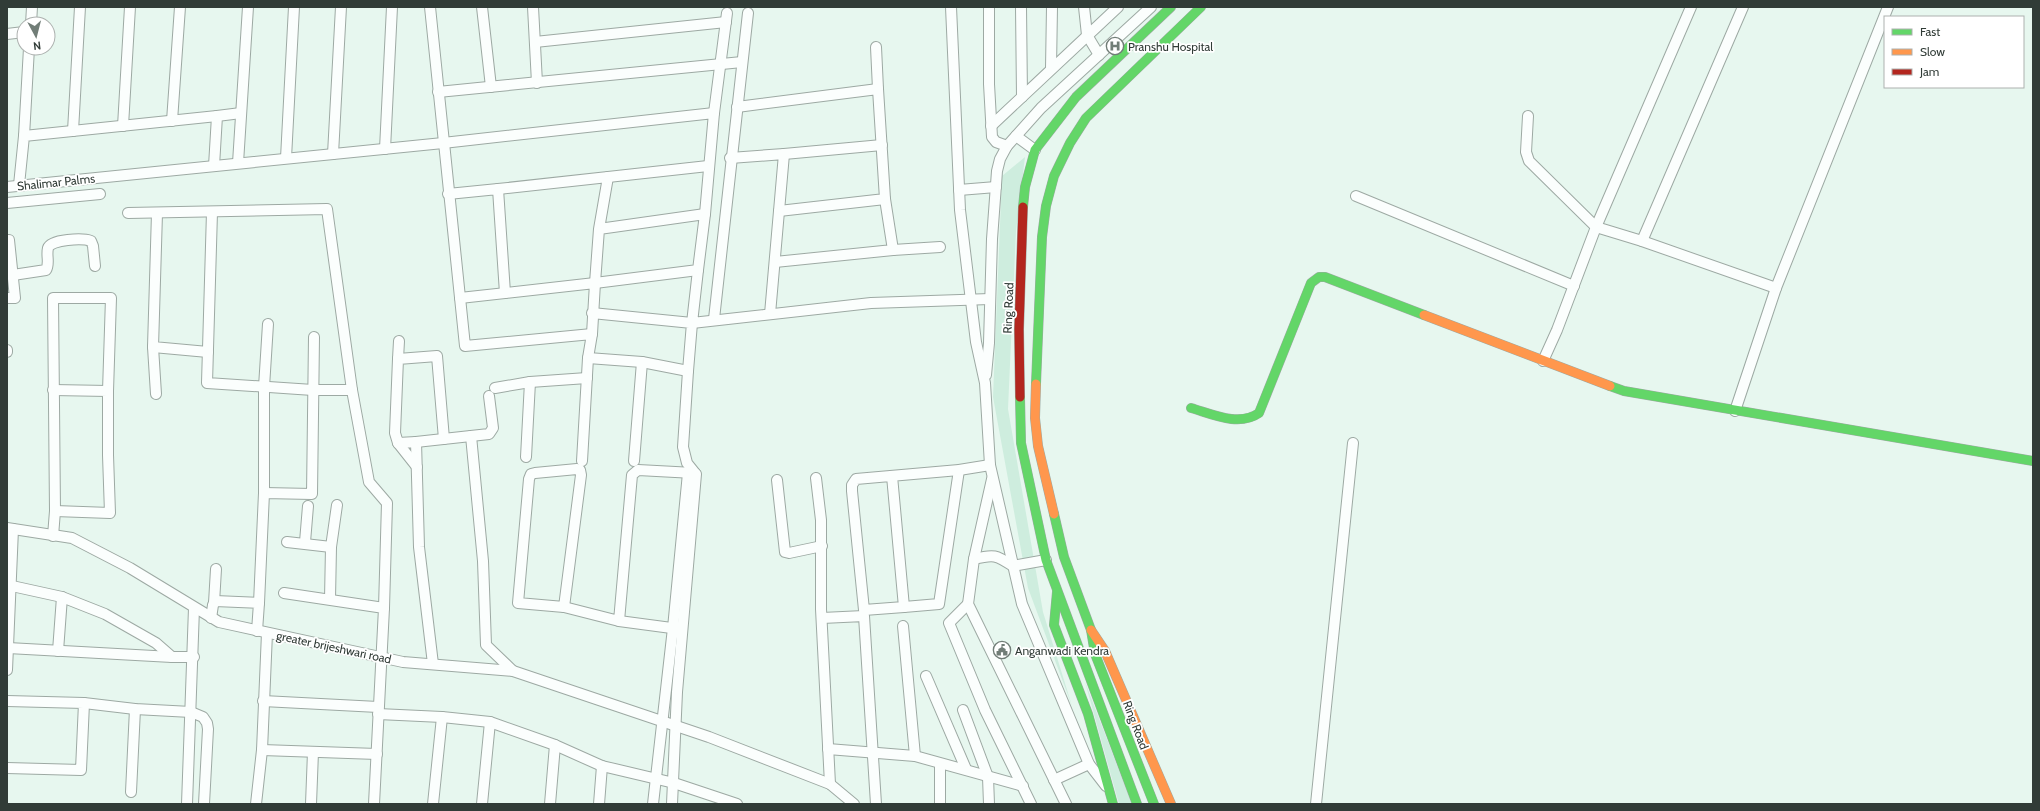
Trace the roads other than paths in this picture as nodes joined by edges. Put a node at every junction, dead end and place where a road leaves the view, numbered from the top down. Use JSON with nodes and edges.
{"nodes":[{"id":1,"x":80,"y":7,"type":"edge"},
{"id":2,"x":130,"y":7,"type":"edge"},
{"id":3,"x":180,"y":7,"type":"edge"},
{"id":4,"x":248,"y":7,"type":"edge"},
{"id":5,"x":294,"y":7,"type":"edge"},
{"id":6,"x":341,"y":7,"type":"edge"},
{"id":7,"x":392,"y":7,"type":"edge"},
{"id":8,"x":430,"y":7,"type":"edge"},
{"id":9,"x":482,"y":7,"type":"edge"},
{"id":10,"x":533,"y":7,"type":"edge"},
{"id":11,"x":951,"y":7,"type":"edge"},
{"id":12,"x":989,"y":7,"type":"edge"},
{"id":13,"x":1021,"y":7,"type":"edge"},
{"id":14,"x":1052,"y":7,"type":"edge"},
{"id":15,"x":1084,"y":7,"type":"edge"},
{"id":16,"x":1118,"y":7,"type":"edge"},
{"id":17,"x":1151,"y":7,"type":"edge"},
{"id":18,"x":1171,"y":7,"type":"edge"},
{"id":19,"x":1202,"y":7,"type":"edge"},
{"id":20,"x":1691,"y":7,"type":"edge"},
{"id":21,"x":1743,"y":7,"type":"edge"},
{"id":22,"x":748,"y":13,"type":"dead end"},
{"id":23,"x":1884,"y":17,"type":"edge"},
{"id":24,"x":1088,"y":35,"type":"junction"},
{"id":25,"x":535,"y":42,"type":"junction"},
{"id":26,"x":876,"y":47,"type":"dead end"},
{"id":27,"x":1099,"y":55,"type":"junction"},
{"id":28,"x":29,"y":56,"type":"edge"},
{"id":29,"x":742,"y":62,"type":"junction"},
{"id":30,"x":721,"y":64,"type":"junction"},
{"id":31,"x":1051,"y":68,"type":"junction"},
{"id":32,"x":537,"y":83,"type":"junction"},
{"id":33,"x":491,"y":87,"type":"junction"},
{"id":34,"x":878,"y":89,"type":"junction"},
{"id":35,"x":438,"y":92,"type":"junction"},
{"id":36,"x":1022,"y":96,"type":"junction"},
{"id":37,"x":737,"y":107,"type":"junction"},
{"id":38,"x":241,"y":113,"type":"junction"},
{"id":39,"x":714,"y":113,"type":"junction"},
{"id":40,"x":217,"y":116,"type":"junction"},
{"id":41,"x":1528,"y":116,"type":"dead end"},
{"id":42,"x":172,"y":121,"type":"junction"},
{"id":43,"x":123,"y":126,"type":"junction"},
{"id":44,"x":991,"y":126,"type":"junction"},
{"id":45,"x":73,"y":131,"type":"junction"},
{"id":46,"x":24,"y":136,"type":"junction"},
{"id":47,"x":1016,"y":136,"type":"junction"},
{"id":48,"x":443,"y":143,"type":"junction"},
{"id":49,"x":882,"y":145,"type":"junction"},
{"id":50,"x":1007,"y":146,"type":"junction"},
{"id":51,"x":385,"y":149,"type":"junction"},
{"id":52,"x":1035,"y":150,"type":"junction"},
{"id":53,"x":333,"y":154,"type":"junction"},
{"id":54,"x":784,"y":154,"type":"junction"},
{"id":55,"x":286,"y":158,"type":"junction"},
{"id":56,"x":730,"y":158,"type":"junction"},
{"id":57,"x":238,"y":163,"type":"junction"},
{"id":58,"x":214,"y":166,"type":"junction"},
{"id":59,"x":708,"y":166,"type":"junction"},
{"id":60,"x":608,"y":177,"type":"junction"},
{"id":61,"x":19,"y":185,"type":"junction"},
{"id":62,"x":7,"y":186,"type":"edge"},
{"id":63,"x":996,"y":187,"type":"junction"},
{"id":64,"x":498,"y":189,"type":"junction"},
{"id":65,"x":959,"y":190,"type":"junction"},
{"id":66,"x":100,"y":194,"type":"dead end"},
{"id":67,"x":448,"y":194,"type":"junction"},
{"id":68,"x":1356,"y":196,"type":"dead end"},
{"id":69,"x":885,"y":199,"type":"junction"},
{"id":70,"x":7,"y":203,"type":"edge"},
{"id":71,"x":779,"y":211,"type":"junction"},
{"id":72,"x":212,"y":212,"type":"junction"},
{"id":73,"x":128,"y":213,"type":"dead end"},
{"id":74,"x":157,"y":213,"type":"junction"},
{"id":75,"x":705,"y":214,"type":"junction"},
{"id":76,"x":1596,"y":227,"type":"junction"},
{"id":77,"x":599,"y":229,"type":"junction"},
{"id":78,"x":7,"y":240,"type":"edge"},
{"id":79,"x":1642,"y":241,"type":"junction"},
{"id":80,"x":940,"y":247,"type":"dead end"},
{"id":81,"x":893,"y":250,"type":"junction"},
{"id":82,"x":775,"y":262,"type":"junction"},
{"id":83,"x":95,"y":266,"type":"dead end"},
{"id":84,"x":698,"y":270,"type":"junction"},
{"id":85,"x":13,"y":275,"type":"junction"},
{"id":86,"x":594,"y":283,"type":"junction"},
{"id":87,"x":1574,"y":286,"type":"junction"},
{"id":88,"x":1776,"y":288,"type":"junction"},
{"id":89,"x":505,"y":293,"type":"junction"},
{"id":90,"x":7,"y":298,"type":"edge"},
{"id":91,"x":460,"y":298,"type":"junction"},
{"id":92,"x":990,"y":298,"type":"junction"},
{"id":93,"x":971,"y":299,"type":"junction"},
{"id":94,"x":592,"y":313,"type":"junction"},
{"id":95,"x":770,"y":314,"type":"junction"},
{"id":96,"x":714,"y":319,"type":"junction"},
{"id":97,"x":692,"y":323,"type":"junction"},
{"id":98,"x":268,"y":324,"type":"dead end"},
{"id":99,"x":592,"y":334,"type":"junction"},
{"id":100,"x":314,"y":337,"type":"dead end"},
{"id":101,"x":399,"y":341,"type":"dead end"},
{"id":102,"x":153,"y":347,"type":"junction"},
{"id":103,"x":208,"y":352,"type":"junction"},
{"id":104,"x":588,"y":358,"type":"junction"},
{"id":105,"x":398,"y":359,"type":"junction"},
{"id":106,"x":1542,"y":361,"type":"junction"},
{"id":107,"x":642,"y":362,"type":"junction"},
{"id":108,"x":688,"y":371,"type":"junction"},
{"id":109,"x":587,"y":378,"type":"junction"},
{"id":110,"x":530,"y":382,"type":"junction"},
{"id":111,"x":985,"y":383,"type":"junction"},
{"id":112,"x":264,"y":387,"type":"junction"},
{"id":113,"x":53,"y":390,"type":"junction"},
{"id":114,"x":313,"y":390,"type":"junction"},
{"id":115,"x":352,"y":390,"type":"junction"},
{"id":116,"x":108,"y":391,"type":"junction"},
{"id":117,"x":156,"y":394,"type":"dead end"},
{"id":118,"x":1191,"y":408,"type":"dead end"},
{"id":119,"x":1735,"y":411,"type":"junction"},
{"id":120,"x":472,"y":436,"type":"junction"},
{"id":121,"x":444,"y":439,"type":"junction"},
{"id":122,"x":416,"y":442,"type":"junction"},
{"id":123,"x":398,"y":443,"type":"junction"},
{"id":124,"x":1353,"y":443,"type":"dead end"},
{"id":125,"x":526,"y":457,"type":"dead end"},
{"id":126,"x":582,"y":461,"type":"dead end"},
{"id":127,"x":634,"y":461,"type":"dead end"},
{"id":128,"x":2033,"y":461,"type":"edge"},
{"id":129,"x":990,"y":465,"type":"junction"},
{"id":130,"x":417,"y":468,"type":"junction"},
{"id":131,"x":959,"y":470,"type":"junction"},
{"id":132,"x":692,"y":472,"type":"junction"},
{"id":133,"x":892,"y":476,"type":"junction"},
{"id":134,"x":992,"y":477,"type":"junction"},
{"id":135,"x":816,"y":478,"type":"dead end"},
{"id":136,"x":777,"y":480,"type":"dead end"},
{"id":137,"x":264,"y":493,"type":"junction"},
{"id":138,"x":337,"y":505,"type":"dead end"},
{"id":139,"x":308,"y":506,"type":"dead end"},
{"id":140,"x":55,"y":511,"type":"junction"},
{"id":141,"x":10,"y":529,"type":"edge"},
{"id":142,"x":53,"y":536,"type":"junction"},
{"id":143,"x":287,"y":542,"type":"dead end"},
{"id":144,"x":304,"y":542,"type":"junction"},
{"id":145,"x":822,"y":546,"type":"junction"},
{"id":146,"x":331,"y":548,"type":"junction"},
{"id":147,"x":974,"y":559,"type":"junction"},
{"id":148,"x":1046,"y":560,"type":"junction"},
{"id":149,"x":1013,"y":566,"type":"junction"},
{"id":150,"x":216,"y":569,"type":"dead end"},
{"id":151,"x":12,"y":586,"type":"junction"},
{"id":152,"x":1057,"y":592,"type":"junction"},
{"id":153,"x":284,"y":593,"type":"dead end"},
{"id":154,"x":62,"y":597,"type":"junction"},
{"id":155,"x":330,"y":599,"type":"junction"},
{"id":156,"x":214,"y":603,"type":"junction"},
{"id":157,"x":259,"y":603,"type":"junction"},
{"id":158,"x":968,"y":604,"type":"junction"},
{"id":159,"x":564,"y":607,"type":"junction"},
{"id":160,"x":904,"y":607,"type":"junction"},
{"id":161,"x":194,"y":608,"type":"junction"},
{"id":162,"x":384,"y":608,"type":"junction"},
{"id":163,"x":211,"y":618,"type":"junction"},
{"id":164,"x":822,"y":618,"type":"junction"},
{"id":165,"x":619,"y":621,"type":"junction"},
{"id":166,"x":903,"y":626,"type":"dead end"},
{"id":167,"x":678,"y":629,"type":"junction"},
{"id":168,"x":1091,"y":630,"type":"junction"},
{"id":169,"x":262,"y":632,"type":"junction"},
{"id":170,"x":8,"y":648,"type":"edge"},
{"id":171,"x":58,"y":651,"type":"junction"},
{"id":172,"x":381,"y":656,"type":"junction"},
{"id":173,"x":172,"y":657,"type":"junction"},
{"id":174,"x":194,"y":657,"type":"junction"},
{"id":175,"x":433,"y":664,"type":"junction"},
{"id":176,"x":7,"y":670,"type":"edge"},
{"id":177,"x":513,"y":671,"type":"junction"},
{"id":178,"x":926,"y":676,"type":"dead end"},
{"id":179,"x":666,"y":689,"type":"junction"},
{"id":180,"x":677,"y":692,"type":"junction"},
{"id":181,"x":7,"y":701,"type":"edge"},
{"id":182,"x":263,"y":701,"type":"junction"},
{"id":183,"x":84,"y":703,"type":"junction"},
{"id":184,"x":135,"y":710,"type":"junction"},
{"id":185,"x":378,"y":710,"type":"junction"},
{"id":186,"x":963,"y":710,"type":"dead end"},
{"id":187,"x":191,"y":712,"type":"junction"},
{"id":188,"x":442,"y":717,"type":"junction"},
{"id":189,"x":490,"y":722,"type":"junction"},
{"id":190,"x":662,"y":722,"type":"junction"},
{"id":191,"x":676,"y":726,"type":"junction"},
{"id":192,"x":555,"y":744,"type":"junction"},
{"id":193,"x":828,"y":749,"type":"junction"},
{"id":194,"x":262,"y":750,"type":"junction"},
{"id":195,"x":313,"y":752,"type":"junction"},
{"id":196,"x":873,"y":752,"type":"junction"},
{"id":197,"x":376,"y":754,"type":"junction"},
{"id":198,"x":914,"y":756,"type":"junction"},
{"id":199,"x":1089,"y":764,"type":"junction"},
{"id":200,"x":940,"y":765,"type":"junction"},
{"id":201,"x":602,"y":766,"type":"junction"},
{"id":202,"x":7,"y":768,"type":"edge"},
{"id":203,"x":966,"y":769,"type":"junction"},
{"id":204,"x":988,"y":777,"type":"junction"},
{"id":205,"x":656,"y":780,"type":"junction"},
{"id":206,"x":1054,"y":780,"type":"junction"},
{"id":207,"x":674,"y":783,"type":"junction"},
{"id":208,"x":830,"y":784,"type":"junction"},
{"id":209,"x":1023,"y":786,"type":"junction"},
{"id":210,"x":1108,"y":790,"type":"junction"},
{"id":211,"x":131,"y":792,"type":"dead end"},
{"id":212,"x":187,"y":804,"type":"edge"},
{"id":213,"x":204,"y":804,"type":"edge"},
{"id":214,"x":256,"y":804,"type":"edge"},
{"id":215,"x":312,"y":804,"type":"edge"},
{"id":216,"x":374,"y":804,"type":"edge"},
{"id":217,"x":434,"y":804,"type":"edge"},
{"id":218,"x":482,"y":804,"type":"edge"},
{"id":219,"x":550,"y":804,"type":"edge"},
{"id":220,"x":599,"y":804,"type":"edge"},
{"id":221,"x":653,"y":804,"type":"edge"},
{"id":222,"x":672,"y":804,"type":"edge"},
{"id":223,"x":737,"y":804,"type":"edge"},
{"id":224,"x":854,"y":804,"type":"edge"},
{"id":225,"x":876,"y":804,"type":"edge"},
{"id":226,"x":940,"y":804,"type":"edge"},
{"id":227,"x":989,"y":804,"type":"edge"},
{"id":228,"x":1031,"y":804,"type":"edge"},
{"id":229,"x":1066,"y":804,"type":"edge"},
{"id":230,"x":1113,"y":804,"type":"edge"},
{"id":231,"x":1137,"y":804,"type":"edge"},
{"id":232,"x":1154,"y":804,"type":"edge"},
{"id":233,"x":1172,"y":804,"type":"edge"},
{"id":234,"x":1316,"y":804,"type":"edge"}],
"edges":[{"from":1,"to":45,"type":"street"},
{"from":2,"to":43,"type":"street"},
{"from":3,"to":42,"type":"street"},
{"from":4,"to":38,"type":"street"},
{"from":5,"to":55,"type":"street"},
{"from":6,"to":53,"type":"street"},
{"from":7,"to":51,"type":"street"},
{"from":8,"to":35,"type":"street"},
{"from":9,"to":33,"type":"street"},
{"from":10,"to":25,"type":"street"},
{"from":11,"to":65,"type":"street"},
{"from":12,"to":44,"type":"street"},
{"from":13,"to":36,"type":"street"},
{"from":14,"to":31,"type":"street"},
{"from":15,"to":24,"type":"street"},
{"from":16,"to":24,"type":"street"},
{"from":17,"to":27,"type":"street"},
{"from":18,"to":52,"type":"main road","name":"Ring Road"},
{"from":19,"to":168,"type":"main road"},
{"from":20,"to":76,"type":"street"},
{"from":21,"to":79,"type":"street"},
{"from":22,"to":29,"type":"street"},
{"from":23,"to":88,"type":"street"},
{"from":24,"to":27,"type":"street"},
{"from":24,"to":31,"type":"street"},
{"from":25,"to":30,"type":"street"},
{"from":25,"to":32,"type":"street"},
{"from":26,"to":34,"type":"street"},
{"from":27,"to":47,"type":"street"},
{"from":28,"to":46,"type":"street"},
{"from":29,"to":30,"type":"street"},
{"from":29,"to":37,"type":"street"},
{"from":30,"to":32,"type":"street"},
{"from":30,"to":39,"type":"street"},
{"from":31,"to":36,"type":"street"},
{"from":32,"to":33,"type":"street"},
{"from":33,"to":35,"type":"street"},
{"from":34,"to":37,"type":"street"},
{"from":34,"to":49,"type":"street"},
{"from":35,"to":48,"type":"street"},
{"from":36,"to":44,"type":"street"},
{"from":37,"to":56,"type":"street"},
{"from":38,"to":40,"type":"street"},
{"from":38,"to":57,"type":"street"},
{"from":39,"to":48,"type":"street","name":"Shalimar Palms"},
{"from":39,"to":59,"type":"street"},
{"from":40,"to":42,"type":"street"},
{"from":40,"to":58,"type":"street"},
{"from":41,"to":76,"type":"street"},
{"from":42,"to":43,"type":"street"},
{"from":43,"to":45,"type":"street"},
{"from":44,"to":50,"type":"street"},
{"from":45,"to":46,"type":"street"},
{"from":46,"to":61,"type":"street"},
{"from":47,"to":50,"type":"street"},
{"from":47,"to":52,"type":"street"},
{"from":48,"to":51,"type":"street","name":"Shalimar Palms"},
{"from":48,"to":67,"type":"street"},
{"from":49,"to":54,"type":"street"},
{"from":49,"to":69,"type":"street"},
{"from":50,"to":63,"type":"street"},
{"from":51,"to":53,"type":"street","name":"Shalimar Palms"},
{"from":52,"to":148,"type":"main road","name":"Ring Road"},
{"from":53,"to":55,"type":"street","name":"Shalimar Palms"},
{"from":54,"to":56,"type":"street"},
{"from":54,"to":71,"type":"street"},
{"from":55,"to":57,"type":"street","name":"Shalimar Palms"},
{"from":56,"to":96,"type":"street"},
{"from":57,"to":58,"type":"street","name":"Shalimar Palms"},
{"from":58,"to":61,"type":"street","name":"Shalimar Palms"},
{"from":59,"to":60,"type":"street"},
{"from":59,"to":75,"type":"street"},
{"from":60,"to":64,"type":"street"},
{"from":60,"to":77,"type":"street"},
{"from":61,"to":62,"type":"street","name":"Shalimar Palms"},
{"from":63,"to":65,"type":"street"},
{"from":63,"to":92,"type":"street"},
{"from":64,"to":67,"type":"street"},
{"from":64,"to":89,"type":"street"},
{"from":65,"to":93,"type":"street"},
{"from":66,"to":70,"type":"street"},
{"from":67,"to":91,"type":"street"},
{"from":68,"to":87,"type":"street"},
{"from":69,"to":71,"type":"street"},
{"from":69,"to":81,"type":"street"},
{"from":71,"to":82,"type":"street"},
{"from":72,"to":74,"type":"street"},
{"from":72,"to":103,"type":"street"},
{"from":72,"to":115,"type":"street"},
{"from":73,"to":74,"type":"street"},
{"from":74,"to":102,"type":"street"},
{"from":75,"to":77,"type":"street"},
{"from":75,"to":84,"type":"street"},
{"from":76,"to":79,"type":"street"},
{"from":76,"to":87,"type":"street"},
{"from":77,"to":86,"type":"street"},
{"from":78,"to":85,"type":"street"},
{"from":79,"to":88,"type":"street"},
{"from":80,"to":81,"type":"street"},
{"from":81,"to":82,"type":"street"},
{"from":82,"to":95,"type":"street"},
{"from":83,"to":85,"type":"street"},
{"from":84,"to":86,"type":"street"},
{"from":84,"to":97,"type":"street"},
{"from":85,"to":90,"type":"street"},
{"from":86,"to":89,"type":"street"},
{"from":86,"to":94,"type":"street"},
{"from":87,"to":106,"type":"street"},
{"from":88,"to":119,"type":"street"},
{"from":89,"to":91,"type":"street"},
{"from":91,"to":99,"type":"street"},
{"from":92,"to":93,"type":"street"},
{"from":92,"to":111,"type":"street"},
{"from":93,"to":95,"type":"street"},
{"from":93,"to":111,"type":"street"},
{"from":94,"to":97,"type":"street"},
{"from":94,"to":99,"type":"street"},
{"from":95,"to":96,"type":"street"},
{"from":96,"to":97,"type":"street"},
{"from":97,"to":108,"type":"street"},
{"from":98,"to":112,"type":"street"},
{"from":99,"to":104,"type":"street"},
{"from":100,"to":114,"type":"street"},
{"from":101,"to":105,"type":"street"},
{"from":102,"to":103,"type":"street"},
{"from":102,"to":117,"type":"street"},
{"from":103,"to":112,"type":"street"},
{"from":104,"to":107,"type":"street"},
{"from":104,"to":109,"type":"street"},
{"from":105,"to":121,"type":"street"},
{"from":105,"to":123,"type":"street"},
{"from":106,"to":118,"type":"main road"},
{"from":106,"to":119,"type":"main road"},
{"from":107,"to":108,"type":"street"},
{"from":107,"to":127,"type":"street"},
{"from":108,"to":132,"type":"street"},
{"from":109,"to":110,"type":"street"},
{"from":109,"to":126,"type":"street"},
{"from":110,"to":120,"type":"street"},
{"from":110,"to":125,"type":"street"},
{"from":111,"to":129,"type":"street"},
{"from":112,"to":114,"type":"street"},
{"from":112,"to":137,"type":"street"},
{"from":113,"to":116,"type":"street"},
{"from":113,"to":116,"type":"street"},
{"from":113,"to":140,"type":"street"},
{"from":114,"to":115,"type":"street"},
{"from":114,"to":137,"type":"street"},
{"from":115,"to":162,"type":"street"},
{"from":116,"to":140,"type":"street"},
{"from":119,"to":128,"type":"main road"},
{"from":120,"to":121,"type":"street"},
{"from":120,"to":177,"type":"street"},
{"from":121,"to":122,"type":"street"},
{"from":122,"to":123,"type":"street"},
{"from":122,"to":130,"type":"street"},
{"from":123,"to":130,"type":"street"},
{"from":124,"to":234,"type":"street"},
{"from":129,"to":131,"type":"street"},
{"from":129,"to":134,"type":"street"},
{"from":130,"to":175,"type":"street"},
{"from":131,"to":133,"type":"street"},
{"from":131,"to":160,"type":"street"},
{"from":132,"to":165,"type":"street"},
{"from":132,"to":167,"type":"street"},
{"from":133,"to":160,"type":"street"},
{"from":133,"to":160,"type":"street"},
{"from":134,"to":147,"type":"street"},
{"from":134,"to":149,"type":"street"},
{"from":135,"to":145,"type":"street"},
{"from":136,"to":145,"type":"street"},
{"from":137,"to":157,"type":"street"},
{"from":138,"to":146,"type":"street"},
{"from":139,"to":144,"type":"street"},
{"from":140,"to":142,"type":"street"},
{"from":141,"to":142,"type":"street","name":"greater brijeshwari road"},
{"from":141,"to":151,"type":"street"},
{"from":142,"to":161,"type":"street","name":"greater brijeshwari road"},
{"from":143,"to":144,"type":"street"},
{"from":144,"to":146,"type":"street"},
{"from":145,"to":164,"type":"street"},
{"from":146,"to":155,"type":"street"},
{"from":147,"to":149,"type":"street"},
{"from":147,"to":158,"type":"street"},
{"from":148,"to":149,"type":"street"},
{"from":148,"to":152,"type":"main road","name":"Ring Road"},
{"from":149,"to":199,"type":"street"},
{"from":150,"to":156,"type":"street"},
{"from":151,"to":154,"type":"street"},
{"from":151,"to":170,"type":"street"},
{"from":152,"to":210,"type":"main road"},
{"from":152,"to":231,"type":"main road","name":"Ring Road"},
{"from":153,"to":155,"type":"street"},
{"from":154,"to":171,"type":"street"},
{"from":154,"to":173,"type":"street"},
{"from":155,"to":162,"type":"street"},
{"from":156,"to":157,"type":"street"},
{"from":156,"to":163,"type":"street"},
{"from":157,"to":169,"type":"street"},
{"from":158,"to":206,"type":"street"},
{"from":158,"to":209,"type":"street"},
{"from":159,"to":159,"type":"street"},
{"from":159,"to":165,"type":"street"},
{"from":161,"to":163,"type":"street","name":"greater brijeshwari road"},
{"from":161,"to":174,"type":"street"},
{"from":162,"to":172,"type":"street"},
{"from":163,"to":169,"type":"street","name":"greater brijeshwari road"},
{"from":164,"to":193,"type":"street"},
{"from":164,"to":196,"type":"street"},
{"from":165,"to":167,"type":"street"},
{"from":166,"to":198,"type":"street"},
{"from":167,"to":179,"type":"street"},
{"from":167,"to":180,"type":"street"},
{"from":168,"to":232,"type":"main road","name":"Ring Road"},
{"from":168,"to":233,"type":"main road"},
{"from":169,"to":172,"type":"street","name":"greater brijeshwari road"},
{"from":169,"to":182,"type":"street"},
{"from":170,"to":171,"type":"street"},
{"from":170,"to":176,"type":"street"},
{"from":171,"to":173,"type":"street"},
{"from":172,"to":175,"type":"street","name":"greater brijeshwari road"},
{"from":172,"to":185,"type":"street"},
{"from":173,"to":174,"type":"street"},
{"from":174,"to":187,"type":"street"},
{"from":175,"to":177,"type":"street","name":"greater brijeshwari road"},
{"from":177,"to":190,"type":"street","name":"greater brijeshwari road"},
{"from":178,"to":203,"type":"street"},
{"from":179,"to":180,"type":"street"},
{"from":179,"to":190,"type":"street"},
{"from":180,"to":191,"type":"street"},
{"from":181,"to":183,"type":"street"},
{"from":182,"to":185,"type":"street"},
{"from":182,"to":194,"type":"street"},
{"from":183,"to":184,"type":"street"},
{"from":183,"to":202,"type":"street"},
{"from":184,"to":187,"type":"street"},
{"from":184,"to":211,"type":"street"},
{"from":185,"to":188,"type":"street"},
{"from":185,"to":197,"type":"street"},
{"from":186,"to":204,"type":"street"},
{"from":187,"to":212,"type":"street"},
{"from":187,"to":213,"type":"street"},
{"from":188,"to":189,"type":"street"},
{"from":188,"to":217,"type":"street"},
{"from":189,"to":192,"type":"street"},
{"from":189,"to":218,"type":"street"},
{"from":190,"to":191,"type":"street","name":"greater brijeshwari road"},
{"from":190,"to":205,"type":"street"},
{"from":191,"to":207,"type":"street"},
{"from":191,"to":208,"type":"street","name":"greater brijeshwari road"},
{"from":192,"to":201,"type":"street"},
{"from":192,"to":219,"type":"street"},
{"from":193,"to":196,"type":"street"},
{"from":193,"to":208,"type":"street"},
{"from":194,"to":195,"type":"street"},
{"from":194,"to":214,"type":"street"},
{"from":195,"to":197,"type":"street"},
{"from":195,"to":215,"type":"street"},
{"from":196,"to":198,"type":"street"},
{"from":196,"to":225,"type":"street"},
{"from":197,"to":216,"type":"street"},
{"from":198,"to":200,"type":"street"},
{"from":199,"to":206,"type":"street"},
{"from":199,"to":210,"type":"street"},
{"from":200,"to":203,"type":"street"},
{"from":200,"to":226,"type":"street"},
{"from":201,"to":205,"type":"street"},
{"from":201,"to":220,"type":"street"},
{"from":203,"to":204,"type":"street"},
{"from":204,"to":209,"type":"street"},
{"from":204,"to":227,"type":"street"},
{"from":205,"to":207,"type":"street"},
{"from":205,"to":221,"type":"street"},
{"from":206,"to":229,"type":"street"},
{"from":207,"to":222,"type":"street"},
{"from":207,"to":223,"type":"street"},
{"from":208,"to":224,"type":"street","name":"greater brijeshwari road"},
{"from":209,"to":228,"type":"street"},
{"from":210,"to":230,"type":"main road"}]}
